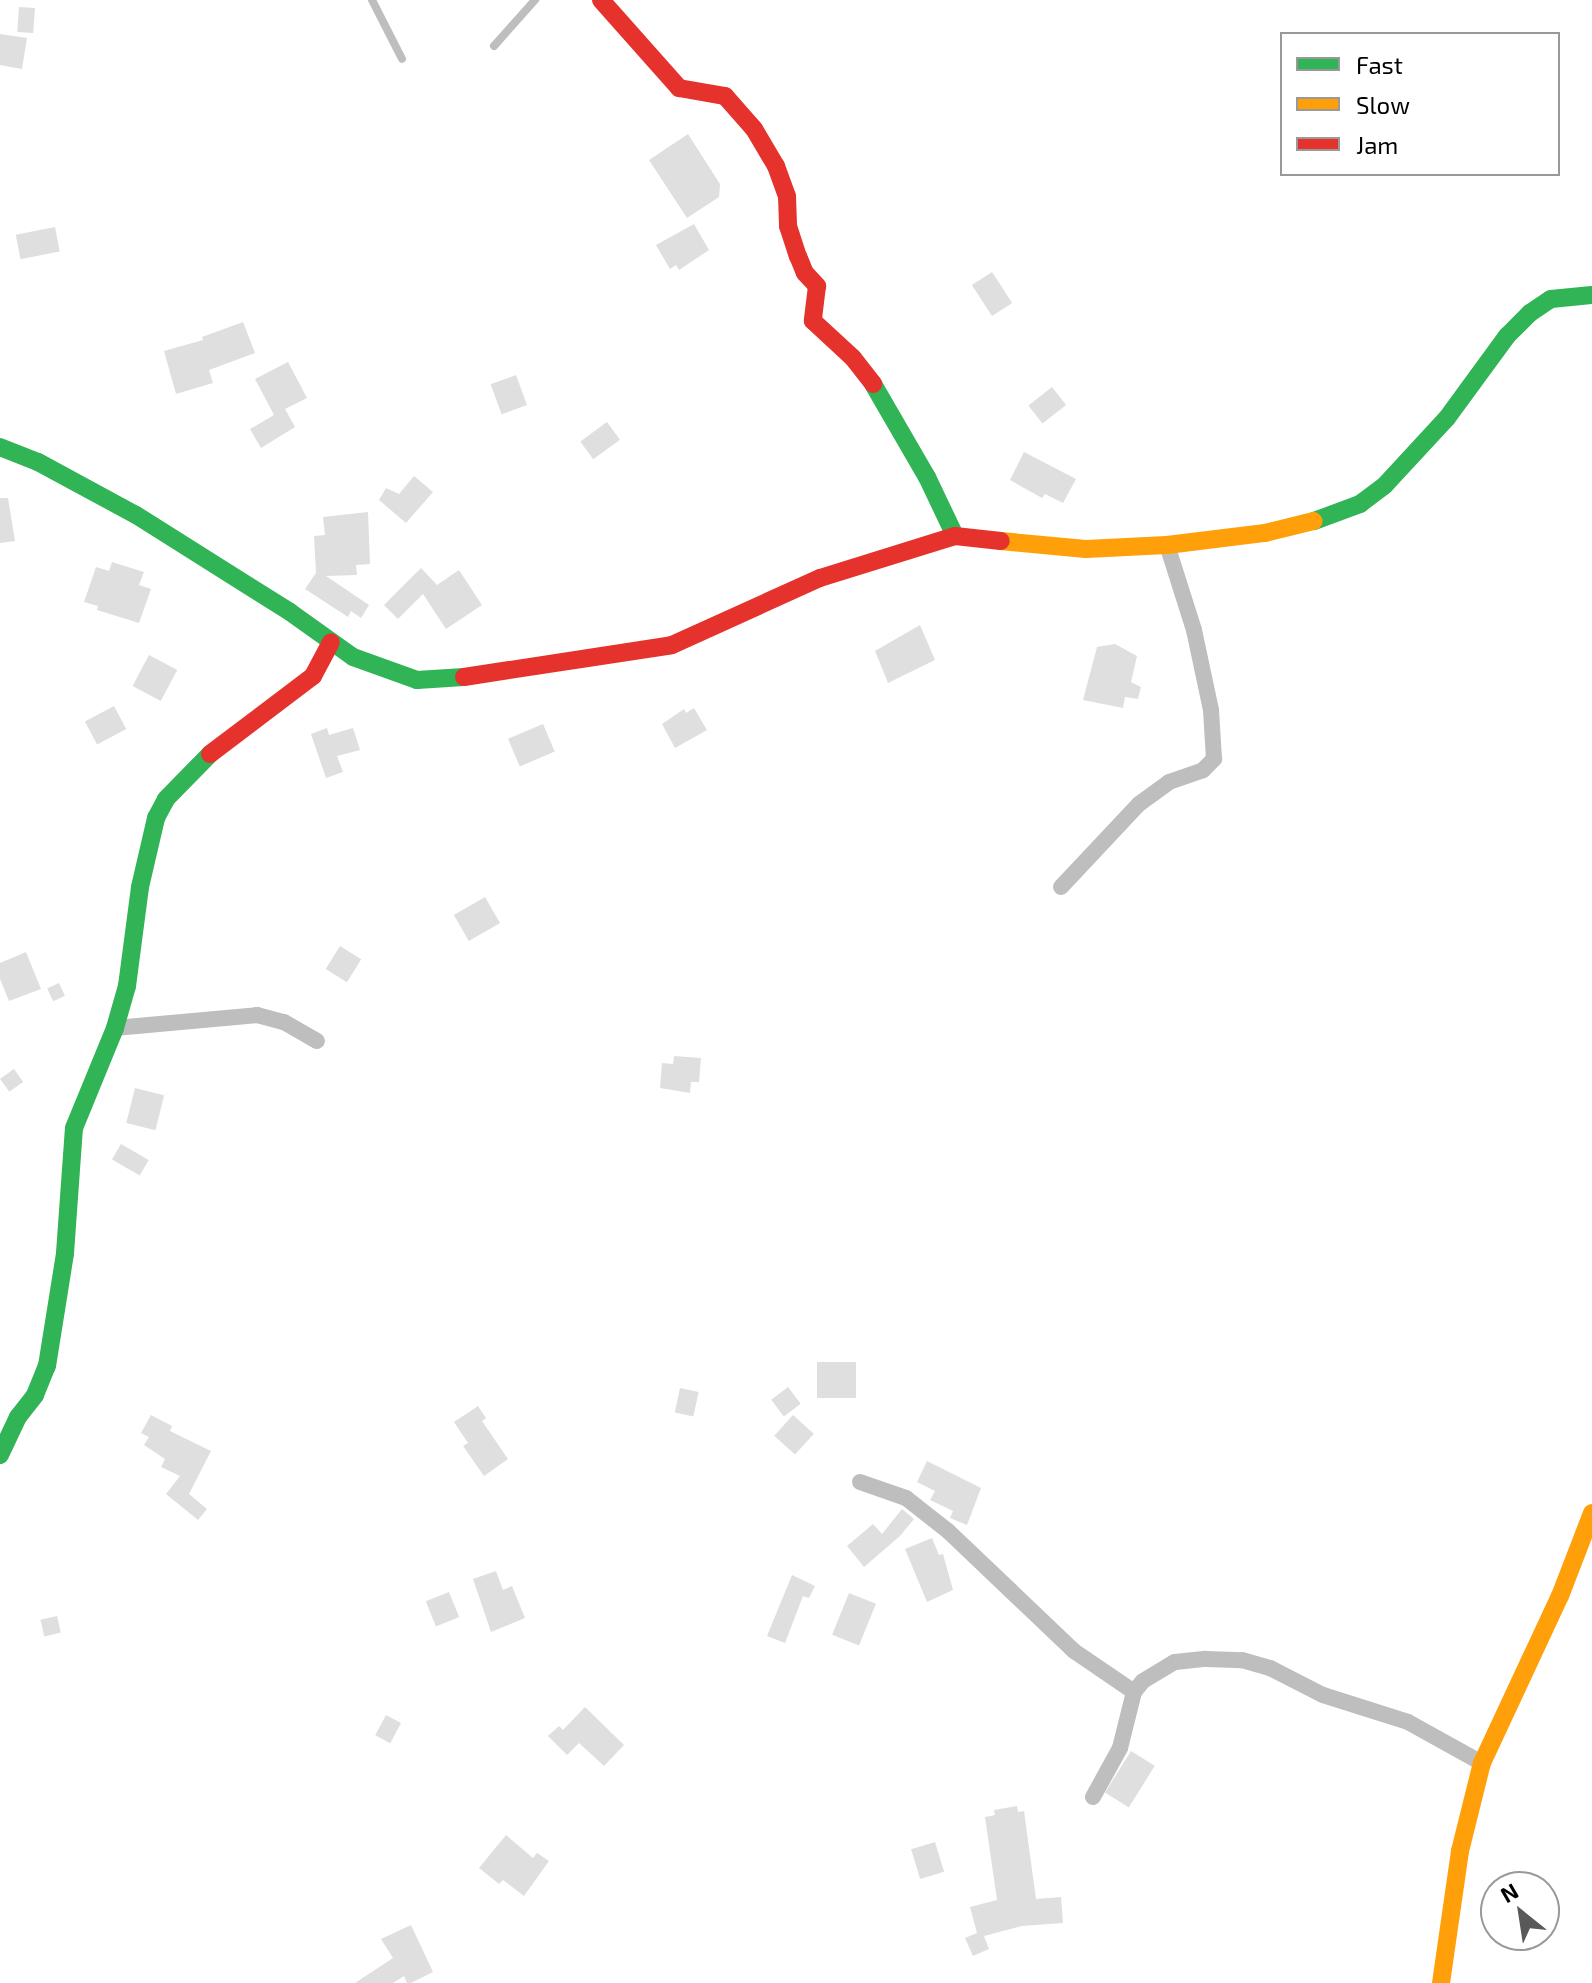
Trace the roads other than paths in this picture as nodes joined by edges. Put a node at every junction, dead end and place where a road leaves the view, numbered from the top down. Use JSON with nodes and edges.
{"nodes":[{"id":1,"x":372,"y":0,"type":"edge"},
{"id":2,"x":535,"y":0,"type":"edge"},
{"id":3,"x":601,"y":0,"type":"edge"},
{"id":4,"x":494,"y":46,"type":"dead end"},
{"id":5,"x":402,"y":59,"type":"dead end"},
{"id":6,"x":1592,"y":295,"type":"edge"},
{"id":7,"x":0,"y":447,"type":"edge"},
{"id":8,"x":955,"y":536,"type":"junction"},
{"id":9,"x":1167,"y":545,"type":"junction"},
{"id":10,"x":331,"y":642,"type":"junction"},
{"id":11,"x":1061,"y":887,"type":"dead end"},
{"id":12,"x":115,"y":1028,"type":"junction"},
{"id":13,"x":317,"y":1041,"type":"dead end"},
{"id":14,"x":0,"y":1455,"type":"edge"},
{"id":15,"x":860,"y":1482,"type":"dead end"},
{"id":16,"x":1592,"y":1513,"type":"edge"},
{"id":17,"x":1134,"y":1692,"type":"junction"},
{"id":18,"x":1482,"y":1763,"type":"junction"},
{"id":19,"x":1093,"y":1797,"type":"dead end"},
{"id":20,"x":1441,"y":1983,"type":"edge"}],
"edges":[{"from":1,"to":5,"type":"lane"},
{"from":2,"to":4,"type":"lane"},
{"from":3,"to":8,"type":"street"},
{"from":6,"to":9,"type":"street"},
{"from":7,"to":10,"type":"street"},
{"from":8,"to":9,"type":"street"},
{"from":8,"to":10,"type":"street"},
{"from":9,"to":11,"type":"street"},
{"from":10,"to":12,"type":"street"},
{"from":12,"to":13,"type":"street"},
{"from":12,"to":14,"type":"street"},
{"from":15,"to":17,"type":"street"},
{"from":16,"to":18,"type":"street"},
{"from":17,"to":18,"type":"street"},
{"from":17,"to":19,"type":"street"},
{"from":18,"to":20,"type":"street"}]}
